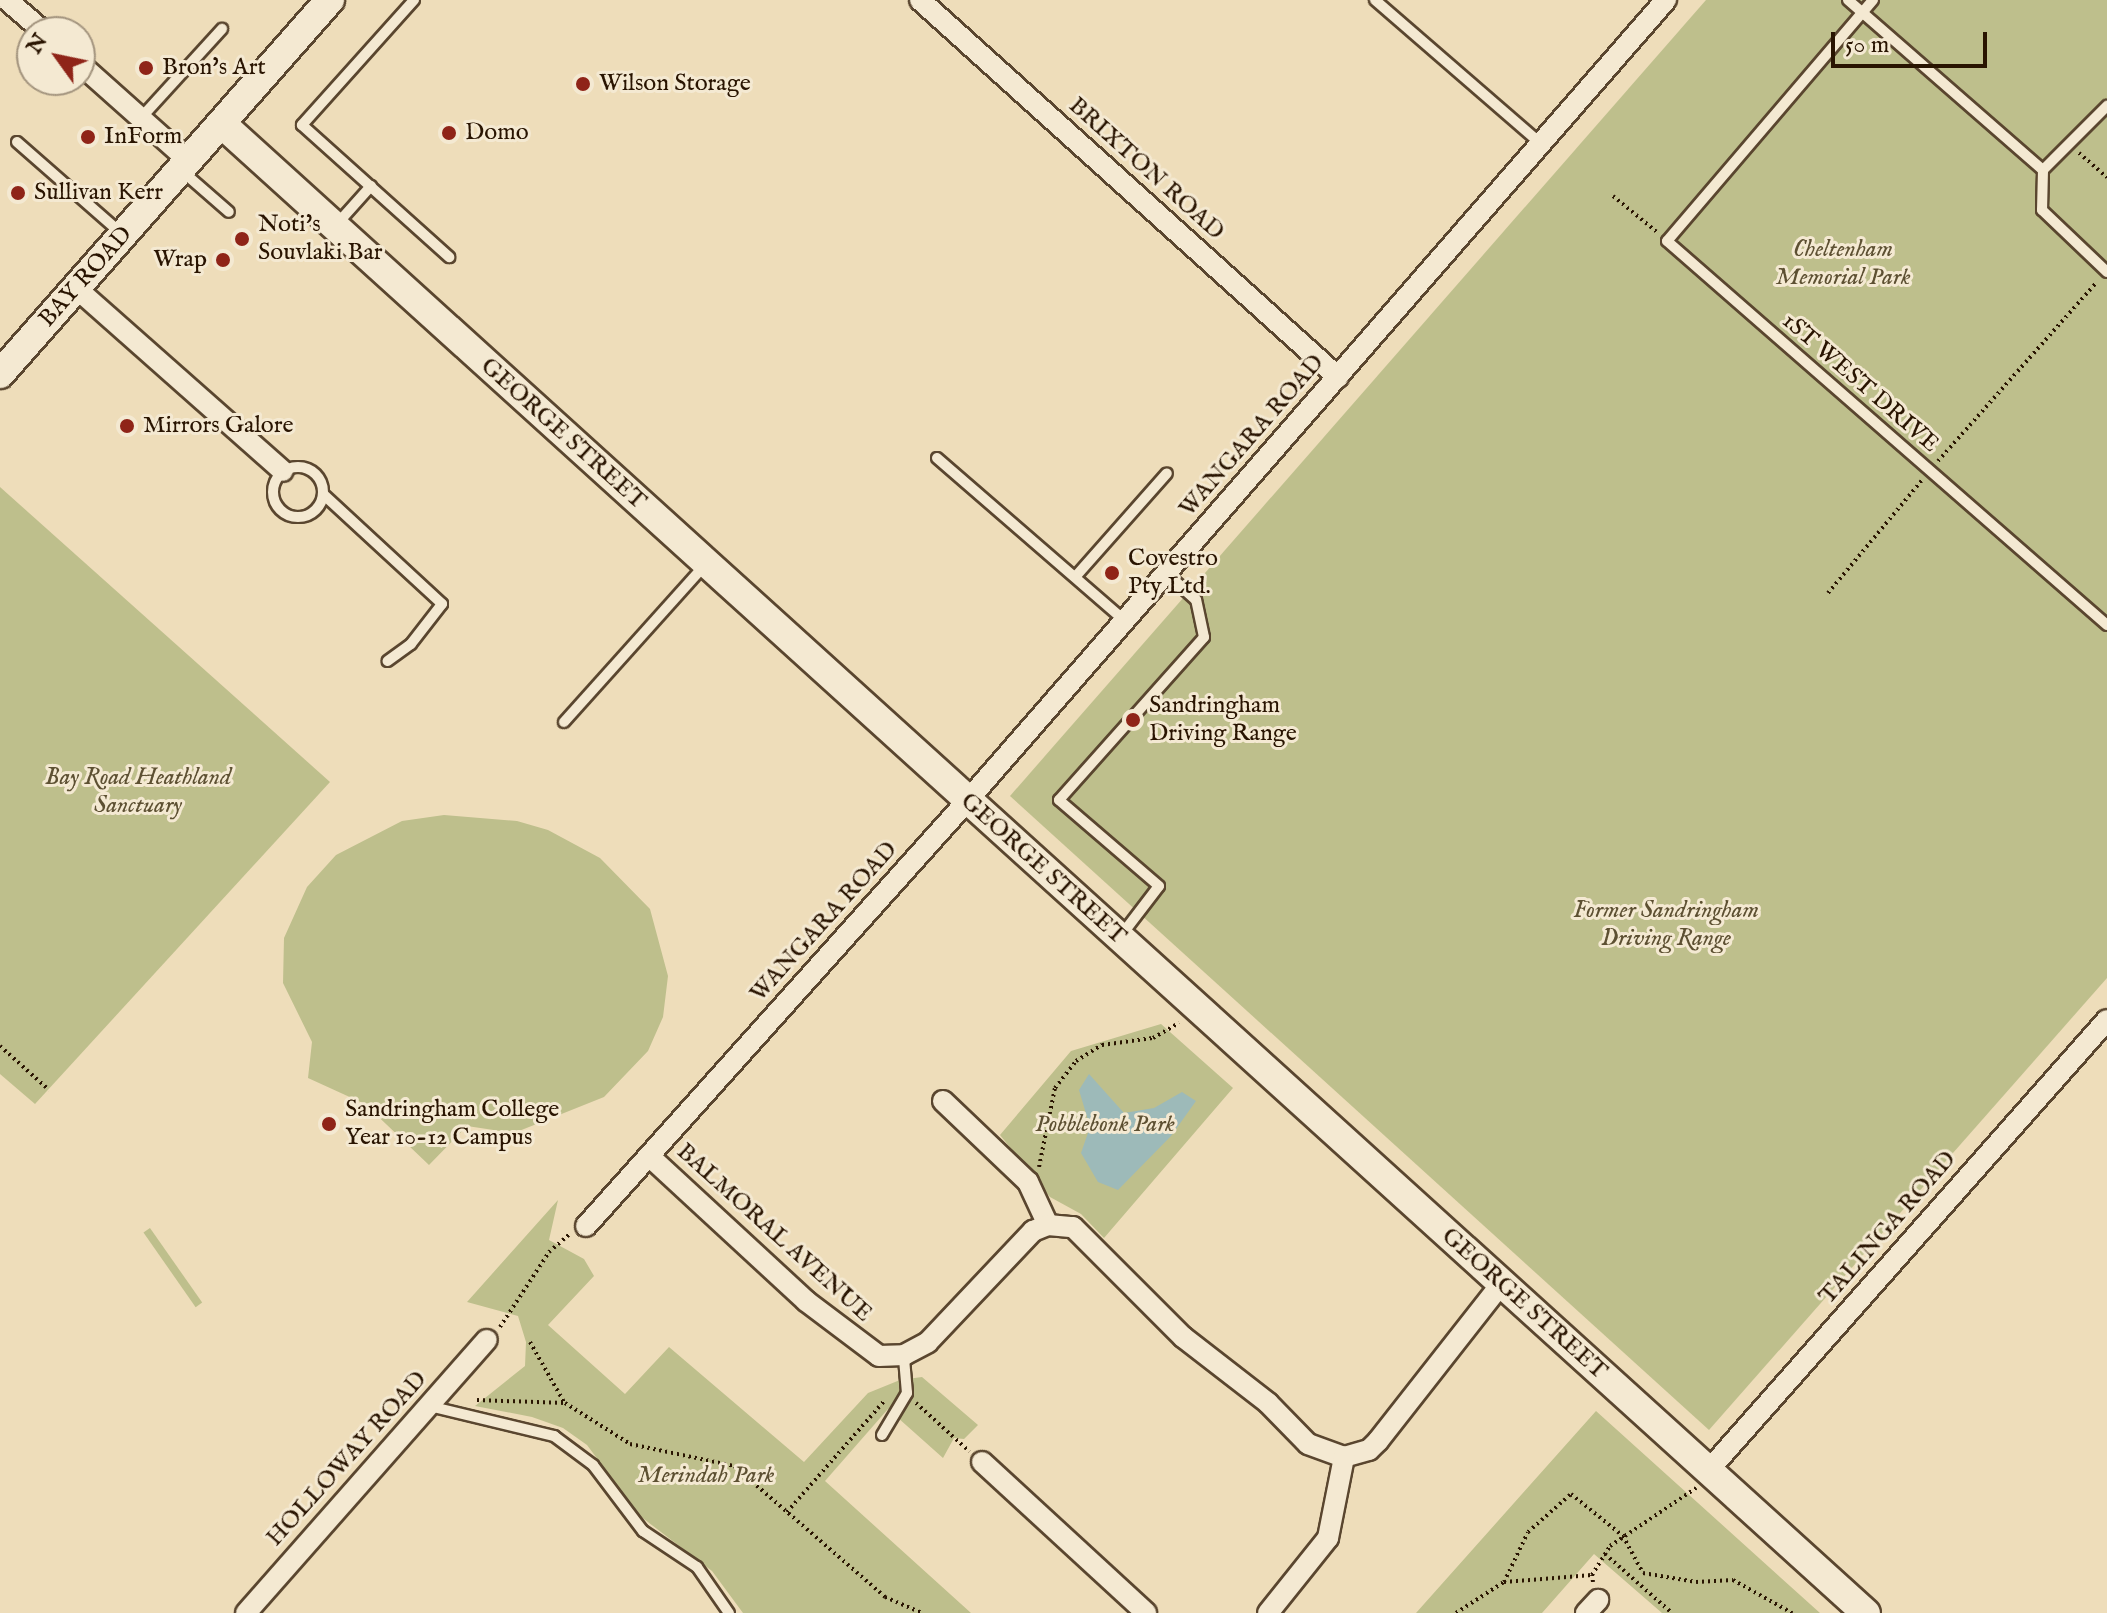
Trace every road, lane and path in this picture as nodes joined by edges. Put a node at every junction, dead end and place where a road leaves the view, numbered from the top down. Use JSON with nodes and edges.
{"nodes":[{"id":1,"x":7,"y":0,"type":"edge"},
{"id":2,"x":330,"y":0,"type":"edge"},
{"id":3,"x":414,"y":0,"type":"edge"},
{"id":4,"x":920,"y":0,"type":"edge"},
{"id":5,"x":1375,"y":0,"type":"edge"},
{"id":6,"x":1665,"y":0,"type":"edge"},
{"id":7,"x":1848,"y":0,"type":"edge"},
{"id":8,"x":1873,"y":0,"type":"edge"},
{"id":9,"x":1862,"y":13,"type":"junction"},
{"id":10,"x":26,"y":16,"type":"edge"},
{"id":11,"x":222,"y":29,"type":"dead end"},
{"id":12,"x":96,"y":79,"type":"edge"},
{"id":13,"x":2107,"y":106,"type":"edge"},
{"id":14,"x":140,"y":119,"type":"junction"},
{"id":15,"x":222,"y":124,"type":"junction"},
{"id":16,"x":17,"y":142,"type":"dead end"},
{"id":17,"x":1540,"y":143,"type":"junction"},
{"id":18,"x":2071,"y":146,"type":"junction"},
{"id":19,"x":185,"y":166,"type":"junction"},
{"id":20,"x":2043,"y":170,"type":"junction"},
{"id":21,"x":2107,"y":177,"type":"edge"},
{"id":22,"x":371,"y":186,"type":"junction"},
{"id":23,"x":1613,"y":196,"type":"dead end"},
{"id":24,"x":229,"y":212,"type":"dead end"},
{"id":25,"x":335,"y":226,"type":"junction"},
{"id":26,"x":123,"y":234,"type":"junction"},
{"id":27,"x":1667,"y":241,"type":"junction"},
{"id":28,"x":449,"y":257,"type":"dead end"},
{"id":29,"x":2107,"y":271,"type":"edge"},
{"id":30,"x":76,"y":288,"type":"junction"},
{"id":31,"x":0,"y":374,"type":"edge"},
{"id":32,"x":1338,"y":377,"type":"junction"},
{"id":33,"x":937,"y":458,"type":"dead end"},
{"id":34,"x":283,"y":471,"type":"junction"},
{"id":35,"x":1929,"y":471,"type":"junction"},
{"id":36,"x":1167,"y":473,"type":"dead end"},
{"id":37,"x":323,"y":494,"type":"junction"},
{"id":38,"x":706,"y":564,"type":"junction"},
{"id":39,"x":1166,"y":573,"type":"junction"},
{"id":40,"x":1076,"y":576,"type":"junction"},
{"id":41,"x":1828,"y":593,"type":"dead end"},
{"id":42,"x":1124,"y":620,"type":"junction"},
{"id":43,"x":2107,"y":625,"type":"edge"},
{"id":44,"x":388,"y":661,"type":"dead end"},
{"id":45,"x":564,"y":722,"type":"dead end"},
{"id":46,"x":968,"y":800,"type":"junction"},
{"id":47,"x":1119,"y":938,"type":"junction"},
{"id":48,"x":1195,"y":1007,"type":"junction"},
{"id":49,"x":2107,"y":1020,"type":"edge"},
{"id":50,"x":0,"y":1046,"type":"edge"},
{"id":51,"x":49,"y":1090,"type":"dead end"},
{"id":52,"x":943,"y":1101,"type":"dead end"},
{"id":53,"x":649,"y":1156,"type":"junction"},
{"id":54,"x":1028,"y":1182,"type":"junction"},
{"id":55,"x":1048,"y":1225,"type":"junction"},
{"id":56,"x":586,"y":1226,"type":"joint"},
{"id":57,"x":1502,"y":1283,"type":"junction"},
{"id":58,"x":487,"y":1340,"type":"joint"},
{"id":59,"x":530,"y":1342,"type":"dead end"},
{"id":60,"x":904,"y":1355,"type":"junction"},
{"id":61,"x":907,"y":1393,"type":"junction"},
{"id":62,"x":477,"y":1400,"type":"dead end"},
{"id":63,"x":565,"y":1403,"type":"junction"},
{"id":64,"x":429,"y":1406,"type":"junction"},
{"id":65,"x":882,"y":1435,"type":"dead end"},
{"id":66,"x":1344,"y":1457,"type":"junction"},
{"id":67,"x":982,"y":1462,"type":"joint"},
{"id":68,"x":1708,"y":1471,"type":"junction"},
{"id":69,"x":787,"y":1512,"type":"junction"},
{"id":70,"x":1623,"y":1536,"type":"junction"},
{"id":71,"x":1605,"y":1554,"type":"junction"},
{"id":72,"x":1592,"y":1575,"type":"junction"},
{"id":73,"x":1504,"y":1582,"type":"junction"},
{"id":74,"x":1592,"y":1606,"type":"edge"},
{"id":75,"x":246,"y":1613,"type":"edge"},
{"id":76,"x":729,"y":1613,"type":"edge"},
{"id":77,"x":922,"y":1613,"type":"edge"},
{"id":78,"x":1146,"y":1613,"type":"edge"},
{"id":79,"x":1268,"y":1613,"type":"edge"},
{"id":80,"x":1456,"y":1613,"type":"edge"},
{"id":81,"x":1672,"y":1613,"type":"edge"},
{"id":82,"x":1792,"y":1613,"type":"edge"},
{"id":83,"x":1866,"y":1613,"type":"edge"}],
"edges":[{"from":1,"to":10,"type":"street"},
{"from":2,"to":15,"type":"street","name":"BAY ROAD"},
{"from":3,"to":22,"type":"lane"},
{"from":4,"to":32,"type":"street","name":"BRIXTON ROAD"},
{"from":5,"to":17,"type":"lane"},
{"from":6,"to":17,"type":"street","name":"WANGARA ROAD"},
{"from":7,"to":9,"type":"lane"},
{"from":8,"to":9,"type":"lane"},
{"from":9,"to":20,"type":"lane"},
{"from":9,"to":27,"type":"lane"},
{"from":11,"to":14,"type":"lane"},
{"from":12,"to":14,"type":"street"},
{"from":13,"to":18,"type":"lane"},
{"from":14,"to":19,"type":"street"},
{"from":15,"to":19,"type":"street","name":"BAY ROAD"},
{"from":15,"to":25,"type":"street","name":"GEORGE STREET"},
{"from":16,"to":26,"type":"lane"},
{"from":17,"to":32,"type":"street","name":"WANGARA ROAD"},
{"from":18,"to":20,"type":"lane"},
{"from":18,"to":21,"type":"path"},
{"from":19,"to":24,"type":"lane"},
{"from":19,"to":26,"type":"street","name":"BAY ROAD"},
{"from":20,"to":29,"type":"lane"},
{"from":22,"to":25,"type":"lane"},
{"from":22,"to":28,"type":"lane"},
{"from":23,"to":27,"type":"path"},
{"from":25,"to":38,"type":"street","name":"GEORGE STREET"},
{"from":26,"to":30,"type":"street","name":"BAY ROAD"},
{"from":27,"to":35,"type":"lane","name":"1ST WEST DRIVE"},
{"from":29,"to":35,"type":"path"},
{"from":30,"to":31,"type":"street","name":"BAY ROAD"},
{"from":30,"to":34,"type":"street"},
{"from":32,"to":39,"type":"street","name":"WANGARA ROAD"},
{"from":33,"to":40,"type":"lane"},
{"from":34,"to":37,"type":"lane"},
{"from":34,"to":37,"type":"lane"},
{"from":35,"to":41,"type":"path"},
{"from":35,"to":43,"type":"lane","name":"1ST WEST DRIVE"},
{"from":36,"to":40,"type":"lane"},
{"from":37,"to":44,"type":"lane"},
{"from":38,"to":45,"type":"lane"},
{"from":38,"to":46,"type":"street","name":"GEORGE STREET"},
{"from":39,"to":42,"type":"street","name":"WANGARA ROAD"},
{"from":39,"to":47,"type":"lane"},
{"from":40,"to":42,"type":"lane"},
{"from":42,"to":46,"type":"street","name":"WANGARA ROAD"},
{"from":46,"to":47,"type":"street","name":"GEORGE STREET"},
{"from":46,"to":53,"type":"street","name":"WANGARA ROAD"},
{"from":47,"to":48,"type":"street","name":"GEORGE STREET"},
{"from":48,"to":54,"type":"path"},
{"from":48,"to":57,"type":"street","name":"GEORGE STREET"},
{"from":49,"to":68,"type":"street","name":"TALINGA ROAD"},
{"from":50,"to":51,"type":"path"},
{"from":52,"to":54,"type":"street"},
{"from":53,"to":56,"type":"street","name":"WANGARA ROAD"},
{"from":53,"to":60,"type":"street","name":"BALMORAL AVENUE"},
{"from":54,"to":55,"type":"street"},
{"from":55,"to":60,"type":"street"},
{"from":55,"to":66,"type":"street"},
{"from":56,"to":58,"type":"path"},
{"from":57,"to":66,"type":"street"},
{"from":57,"to":68,"type":"street","name":"GEORGE STREET"},
{"from":58,"to":64,"type":"street","name":"HOLLOWAY ROAD"},
{"from":59,"to":63,"type":"path"},
{"from":60,"to":61,"type":"lane"},
{"from":61,"to":65,"type":"lane"},
{"from":61,"to":67,"type":"path"},
{"from":61,"to":69,"type":"path"},
{"from":62,"to":63,"type":"path"},
{"from":63,"to":69,"type":"path"},
{"from":64,"to":75,"type":"street","name":"HOLLOWAY ROAD"},
{"from":64,"to":76,"type":"lane"},
{"from":66,"to":79,"type":"street"},
{"from":67,"to":78,"type":"street"},
{"from":68,"to":70,"type":"path"},
{"from":68,"to":83,"type":"street","name":"GEORGE STREET"},
{"from":69,"to":77,"type":"path"},
{"from":70,"to":71,"type":"path"},
{"from":70,"to":73,"type":"path"},
{"from":70,"to":82,"type":"path"},
{"from":71,"to":72,"type":"path"},
{"from":71,"to":81,"type":"path"},
{"from":72,"to":73,"type":"path"},
{"from":72,"to":74,"type":"path"},
{"from":73,"to":80,"type":"path"}]}
